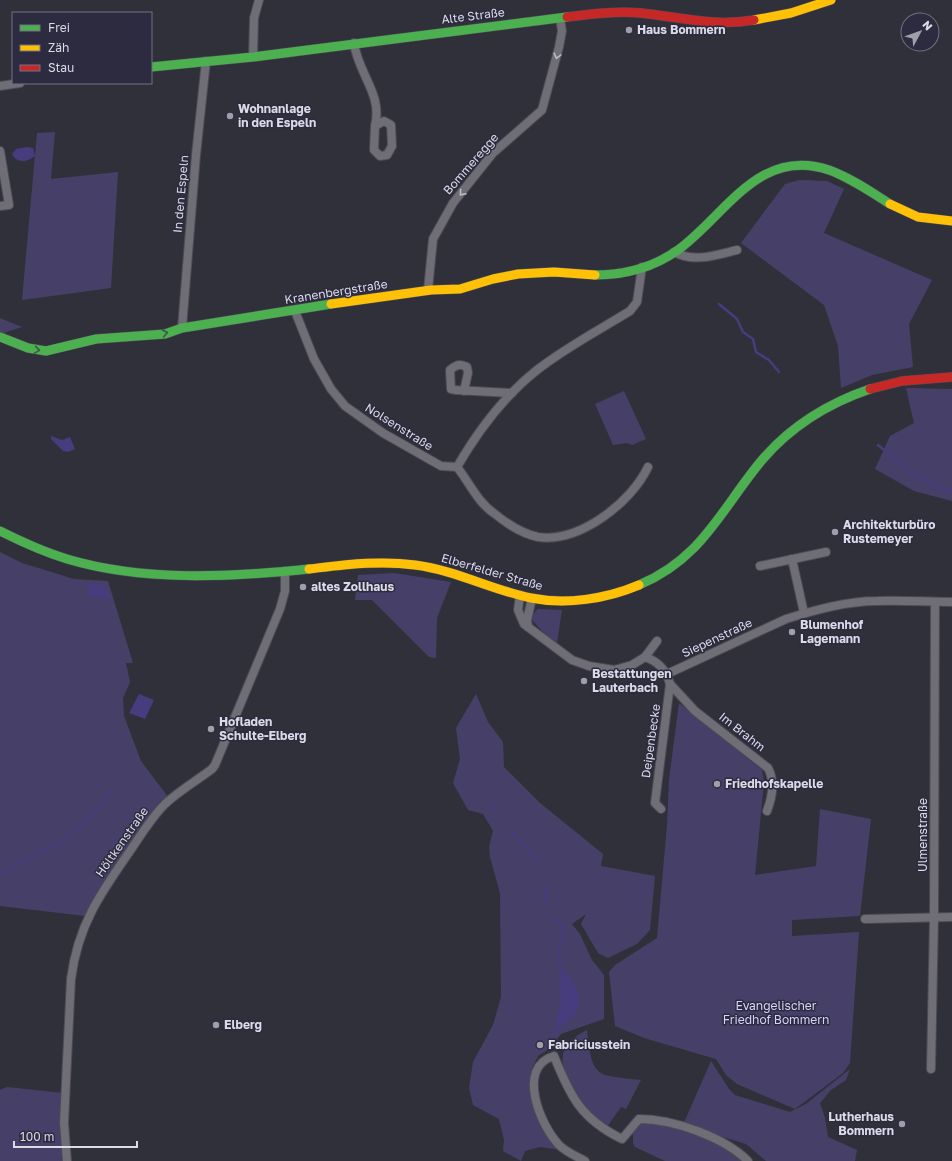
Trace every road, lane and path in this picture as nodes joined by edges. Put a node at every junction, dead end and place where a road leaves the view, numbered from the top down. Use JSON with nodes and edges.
{"nodes":[{"id":1,"x":259,"y":0,"type":"edge"},
{"id":2,"x":831,"y":0,"type":"edge"},
{"id":3,"x":560,"y":18,"type":"junction"},
{"id":4,"x":354,"y":43,"type":"junction"},
{"id":5,"x":253,"y":57,"type":"junction"},
{"id":6,"x":206,"y":61,"type":"junction"},
{"id":7,"x":152,"y":67,"type":"edge"},
{"id":8,"x":13,"y":84,"type":"edge"},
{"id":9,"x":0,"y":86,"type":"edge"},
{"id":10,"x":375,"y":126,"type":"dead end"},
{"id":11,"x":0,"y":151,"type":"edge"},
{"id":12,"x":0,"y":206,"type":"edge"},
{"id":13,"x":952,"y":221,"type":"edge"},
{"id":14,"x":737,"y":250,"type":"dead end"},
{"id":15,"x":674,"y":252,"type":"junction"},
{"id":16,"x":642,"y":267,"type":"junction"},
{"id":17,"x":428,"y":290,"type":"junction"},
{"id":18,"x":295,"y":311,"type":"junction"},
{"id":19,"x":182,"y":328,"type":"junction"},
{"id":20,"x":0,"y":337,"type":"edge"},
{"id":21,"x":952,"y":377,"type":"edge"},
{"id":22,"x":464,"y":390,"type":"dead end"},
{"id":23,"x":512,"y":393,"type":"junction"},
{"id":24,"x":457,"y":467,"type":"junction"},
{"id":25,"x":648,"y":468,"type":"dead end"},
{"id":26,"x":0,"y":531,"type":"edge"},
{"id":27,"x":826,"y":552,"type":"dead end"},
{"id":28,"x":792,"y":559,"type":"junction"},
{"id":29,"x":760,"y":566,"type":"dead end"},
{"id":30,"x":285,"y":571,"type":"junction"},
{"id":31,"x":520,"y":595,"type":"junction"},
{"id":32,"x":532,"y":598,"type":"junction"},
{"id":33,"x":935,"y":602,"type":"junction"},
{"id":34,"x":952,"y":602,"type":"edge"},
{"id":35,"x":804,"y":614,"type":"junction"},
{"id":36,"x":528,"y":627,"type":"junction"},
{"id":37,"x":657,"y":641,"type":"dead end"},
{"id":38,"x":645,"y":657,"type":"junction"},
{"id":39,"x":667,"y":674,"type":"junction"},
{"id":40,"x":670,"y":684,"type":"junction"},
{"id":41,"x":661,"y":809,"type":"dead end"},
{"id":42,"x":767,"y":811,"type":"dead end"},
{"id":43,"x":934,"y":917,"type":"junction"},
{"id":44,"x":952,"y":918,"type":"edge"},
{"id":45,"x":865,"y":919,"type":"dead end"},
{"id":46,"x":932,"y":1069,"type":"dead end"},
{"id":47,"x":67,"y":1161,"type":"edge"},
{"id":48,"x":585,"y":1161,"type":"edge"},
{"id":49,"x":748,"y":1161,"type":"edge"}],
"edges":[{"from":1,"to":5,"type":"street"},
{"from":2,"to":3,"type":"street","name":"Alte Straße"},
{"from":3,"to":4,"type":"street","name":"Alte Straße"},
{"from":3,"to":17,"type":"street","name":"Bommeregge","one_way":true},
{"from":4,"to":5,"type":"street","name":"Alte Straße"},
{"from":4,"to":10,"type":"street"},
{"from":5,"to":6,"type":"street","name":"Alte Straße"},
{"from":6,"to":7,"type":"street","name":"Alte Straße"},
{"from":6,"to":19,"type":"street","name":"In den Espeln"},
{"from":8,"to":9,"type":"street"},
{"from":11,"to":12,"type":"street"},
{"from":13,"to":15,"type":"street","name":"Kranenbergstraße"},
{"from":14,"to":15,"type":"street"},
{"from":15,"to":16,"type":"street","name":"Kranenbergstraße"},
{"from":16,"to":17,"type":"street","name":"Kranenbergstraße"},
{"from":16,"to":23,"type":"street"},
{"from":17,"to":18,"type":"street","name":"Kranenbergstraße"},
{"from":18,"to":19,"type":"street","name":"Kranenbergstraße"},
{"from":18,"to":24,"type":"street","name":"Nolsenstraße"},
{"from":20,"to":19,"type":"street","name":"Kranenbergstraße","one_way":true},
{"from":21,"to":32,"type":"street","name":"Elberfelder Straße"},
{"from":22,"to":23,"type":"street"},
{"from":23,"to":24,"type":"street"},
{"from":24,"to":25,"type":"street"},
{"from":26,"to":30,"type":"street","name":"Elberfelder Straße"},
{"from":27,"to":28,"type":"street"},
{"from":28,"to":29,"type":"street"},
{"from":28,"to":35,"type":"street"},
{"from":30,"to":31,"type":"street","name":"Elberfelder Straße"},
{"from":30,"to":47,"type":"street","name":"Höltkenstraße"},
{"from":31,"to":32,"type":"street","name":"Elberfelder Straße"},
{"from":31,"to":36,"type":"street"},
{"from":32,"to":36,"type":"street"},
{"from":33,"to":34,"type":"street","name":"Siepenstraße"},
{"from":33,"to":35,"type":"street","name":"Siepenstraße"},
{"from":33,"to":43,"type":"street","name":"Ulmenstraße"},
{"from":35,"to":39,"type":"street","name":"Siepenstraße"},
{"from":36,"to":38,"type":"street"},
{"from":37,"to":38,"type":"street"},
{"from":38,"to":39,"type":"street"},
{"from":39,"to":40,"type":"street","name":"Deipenbecke"},
{"from":40,"to":41,"type":"street","name":"Deipenbecke"},
{"from":40,"to":42,"type":"street","name":"Im Brahm"},
{"from":43,"to":44,"type":"street"},
{"from":43,"to":45,"type":"street"},
{"from":43,"to":46,"type":"street","name":"Ulmenstraße"},
{"from":48,"to":49,"type":"street"}]}
